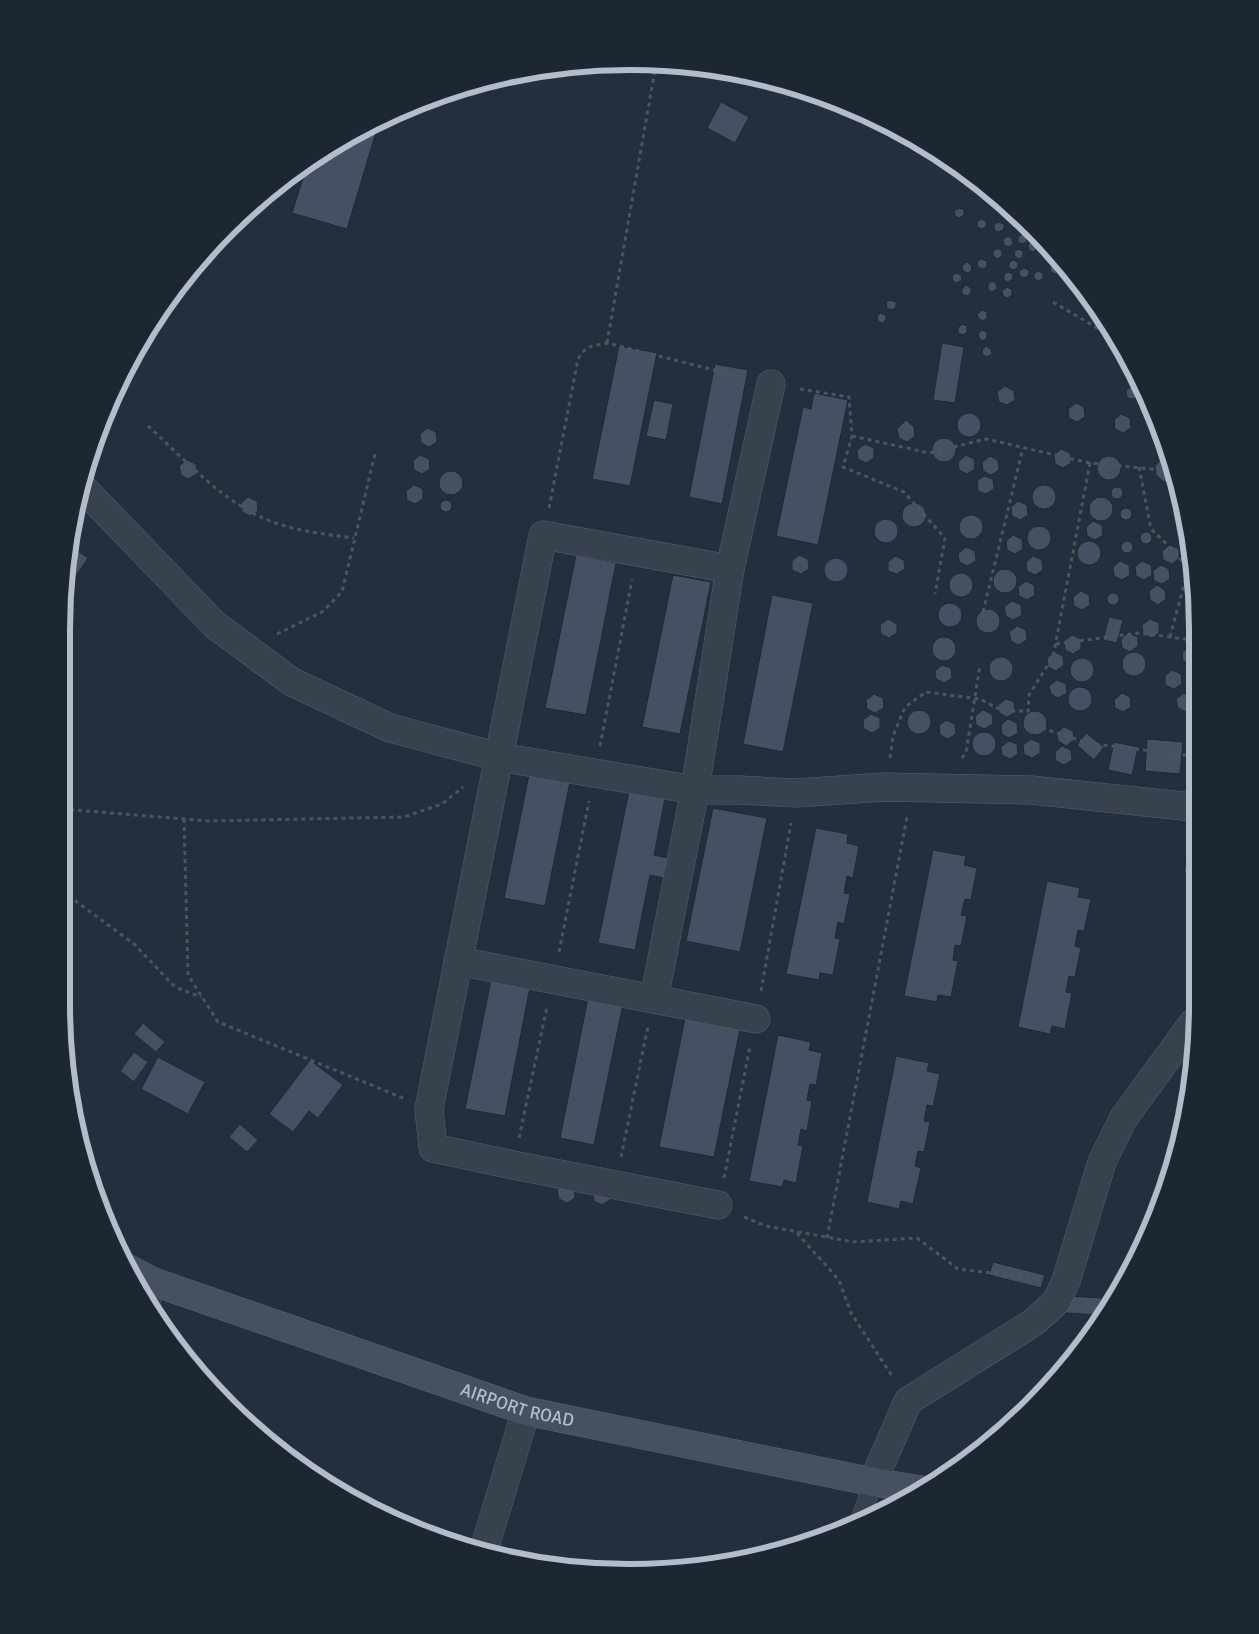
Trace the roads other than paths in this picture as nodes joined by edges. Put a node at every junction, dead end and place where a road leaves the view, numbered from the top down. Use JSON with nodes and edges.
{"nodes":[{"id":1,"x":771,"y":384,"type":"road end"},
{"id":2,"x":87,"y":492,"type":"edge"},
{"id":3,"x":730,"y":569,"type":"junction"},
{"id":4,"x":499,"y":757,"type":"junction"},
{"id":5,"x":695,"y":790,"type":"junction"},
{"id":6,"x":1189,"y":807,"type":"edge"},
{"id":7,"x":458,"y":961,"type":"junction"},
{"id":8,"x":654,"y":999,"type":"junction"},
{"id":9,"x":756,"y":1019,"type":"dead end"},
{"id":10,"x":1188,"y":1030,"type":"edge"},
{"id":11,"x":718,"y":1205,"type":"road end"},
{"id":12,"x":150,"y":1291,"type":"edge"},
{"id":13,"x":526,"y":1411,"type":"junction"},
{"id":14,"x":873,"y":1482,"type":"junction"},
{"id":15,"x":910,"y":1488,"type":"edge"},
{"id":16,"x":863,"y":1513,"type":"edge"},
{"id":17,"x":486,"y":1545,"type":"edge"}],
"edges":[{"from":1,"to":3,"type":"street"},
{"from":2,"to":4,"type":"street"},
{"from":3,"to":4,"type":"street"},
{"from":3,"to":5,"type":"street"},
{"from":4,"to":5,"type":"street"},
{"from":4,"to":7,"type":"street"},
{"from":5,"to":6,"type":"street"},
{"from":5,"to":8,"type":"street"},
{"from":7,"to":8,"type":"street"},
{"from":7,"to":11,"type":"street"},
{"from":8,"to":9,"type":"street"},
{"from":10,"to":14,"type":"street"},
{"from":12,"to":13,"type":"street","name":"AIRPORT ROAD"},
{"from":13,"to":14,"type":"street","name":"AIRPORT ROAD"},
{"from":13,"to":17,"type":"street"},
{"from":14,"to":15,"type":"street","name":"AIRPORT ROAD"},
{"from":14,"to":16,"type":"lane"}]}
